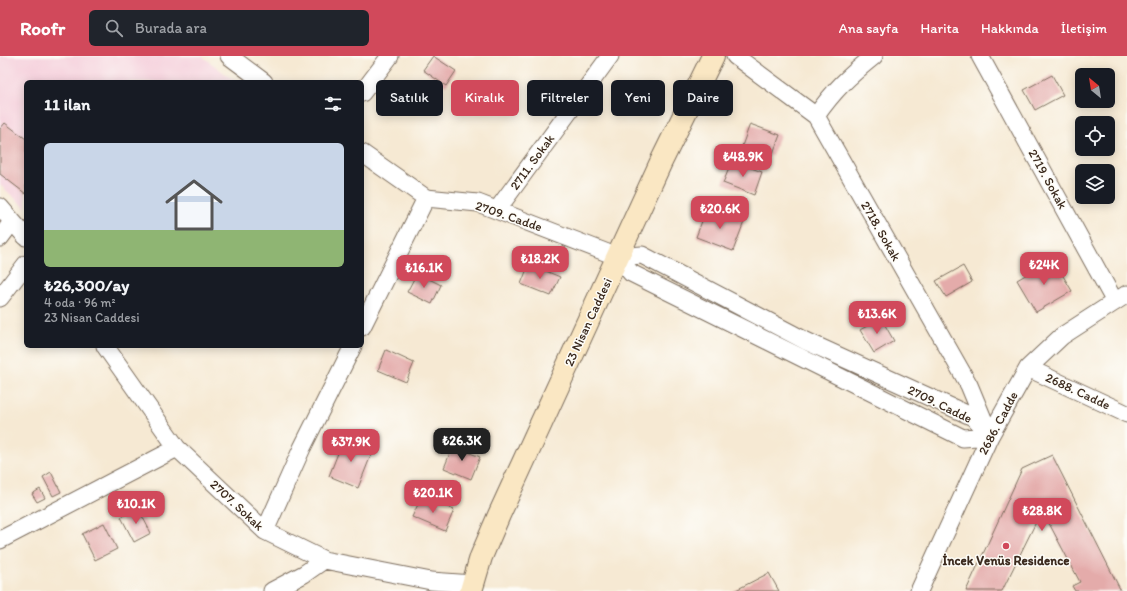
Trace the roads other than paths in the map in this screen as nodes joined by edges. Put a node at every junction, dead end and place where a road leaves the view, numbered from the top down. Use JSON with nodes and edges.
{"nodes":[{"id":1,"x":229,"y":56,"type":"edge"},
{"id":2,"x":390,"y":56,"type":"edge"},
{"id":3,"x":610,"y":56,"type":"edge"},
{"id":4,"x":713,"y":56,"type":"edge"},
{"id":5,"x":735,"y":56,"type":"edge"},
{"id":6,"x":874,"y":56,"type":"edge"},
{"id":7,"x":980,"y":56,"type":"edge"},
{"id":8,"x":261,"y":80,"type":"edge"},
{"id":9,"x":364,"y":90,"type":"edge"},
{"id":10,"x":816,"y":116,"type":"junction"},
{"id":11,"x":364,"y":154,"type":"edge"},
{"id":12,"x":426,"y":198,"type":"junction"},
{"id":13,"x":0,"y":207,"type":"edge"},
{"id":14,"x":497,"y":210,"type":"junction"},
{"id":15,"x":12,"y":222,"type":"junction"},
{"id":16,"x":24,"y":235,"type":"edge"},
{"id":17,"x":0,"y":238,"type":"edge"},
{"id":18,"x":618,"y":257,"type":"junction"},
{"id":19,"x":24,"y":267,"type":"edge"},
{"id":20,"x":0,"y":298,"type":"edge"},
{"id":21,"x":1121,"y":298,"type":"edge"},
{"id":22,"x":364,"y":323,"type":"edge"},
{"id":23,"x":106,"y":348,"type":"edge"},
{"id":24,"x":351,"y":348,"type":"edge"},
{"id":25,"x":1028,"y":368,"type":"junction"},
{"id":26,"x":1127,"y":414,"type":"edge"},
{"id":27,"x":990,"y":436,"type":"junction"},
{"id":28,"x":177,"y":448,"type":"junction"},
{"id":29,"x":265,"y":531,"type":"junction"},
{"id":30,"x":0,"y":540,"type":"edge"},
{"id":31,"x":324,"y":560,"type":"junction"},
{"id":32,"x":472,"y":587,"type":"edge"},
{"id":33,"x":272,"y":591,"type":"edge"},
{"id":34,"x":919,"y":591,"type":"edge"}],
"edges":[{"from":1,"to":8,"type":"street"},
{"from":2,"to":9,"type":"street"},
{"from":3,"to":14,"type":"street","name":"2711. Sokak"},
{"from":4,"to":18,"type":"main road","name":"23 Nisan Caddesi"},
{"from":5,"to":10,"type":"street","name":"2718. Sokak"},
{"from":6,"to":10,"type":"street"},
{"from":7,"to":21,"type":"street","name":"2719. Sokak"},
{"from":10,"to":27,"type":"street","name":"2718. Sokak"},
{"from":11,"to":12,"type":"street","name":"2709. Cadde"},
{"from":12,"to":14,"type":"street","name":"2709. Cadde"},
{"from":12,"to":22,"type":"street"},
{"from":13,"to":15,"type":"street"},
{"from":14,"to":18,"type":"street","name":"2709. Cadde"},
{"from":15,"to":16,"type":"street"},
{"from":15,"to":17,"type":"street"},
{"from":18,"to":27,"type":"street","name":"2709. Cadde"},
{"from":18,"to":27,"type":"street","name":"2709. Cadde"},
{"from":18,"to":32,"type":"main road","name":"23 Nisan Caddesi"},
{"from":19,"to":20,"type":"street"},
{"from":21,"to":25,"type":"street","name":"2686. Cadde"},
{"from":23,"to":28,"type":"street","name":"2707. Sokak"},
{"from":24,"to":29,"type":"street"},
{"from":25,"to":26,"type":"street","name":"2688. Cadde"},
{"from":25,"to":27,"type":"street","name":"2686. Cadde"},
{"from":27,"to":34,"type":"street","name":"2686. Cadde"},
{"from":28,"to":29,"type":"street","name":"2707. Sokak"},
{"from":28,"to":30,"type":"street"},
{"from":29,"to":31,"type":"street","name":"2707. Sokak"},
{"from":31,"to":32,"type":"street","name":"2707. Sokak"},
{"from":31,"to":33,"type":"street"}]}
